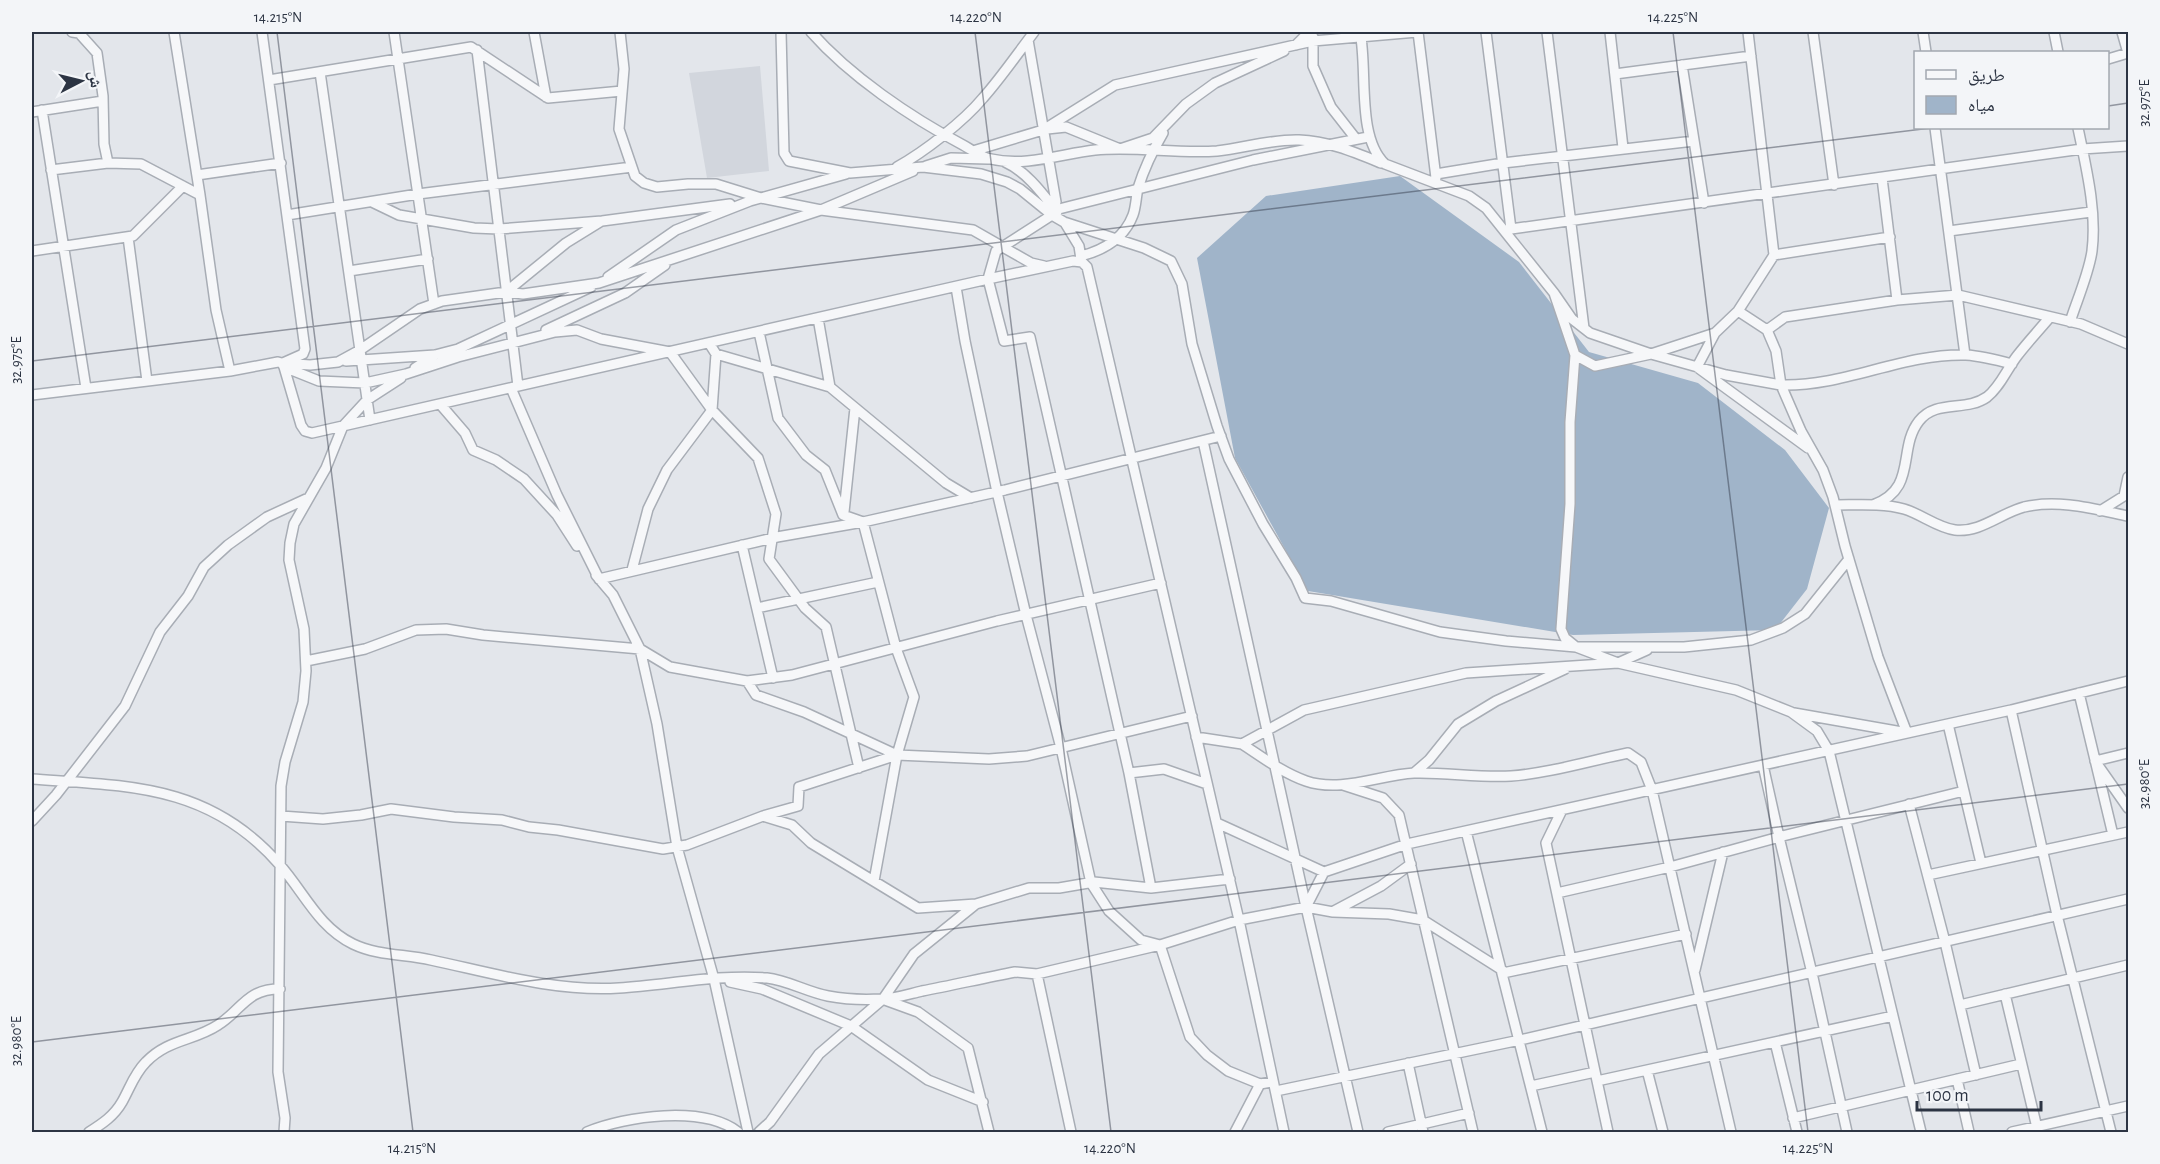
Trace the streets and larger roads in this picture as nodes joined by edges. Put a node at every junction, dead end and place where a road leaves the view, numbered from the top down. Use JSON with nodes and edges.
{"nodes":[{"id":1,"x":78,"y":32,"type":"edge"},
{"id":2,"x":174,"y":32,"type":"edge"},
{"id":3,"x":262,"y":32,"type":"edge"},
{"id":4,"x":394,"y":32,"type":"edge"},
{"id":5,"x":534,"y":32,"type":"edge"},
{"id":6,"x":620,"y":32,"type":"edge"},
{"id":7,"x":781,"y":32,"type":"edge"},
{"id":8,"x":811,"y":32,"type":"edge"},
{"id":9,"x":1417,"y":32,"type":"edge"},
{"id":10,"x":1486,"y":32,"type":"edge"},
{"id":11,"x":1546,"y":32,"type":"edge"},
{"id":12,"x":1610,"y":32,"type":"edge"},
{"id":13,"x":1748,"y":32,"type":"edge"},
{"id":14,"x":1813,"y":32,"type":"edge"},
{"id":15,"x":1923,"y":32,"type":"edge"},
{"id":16,"x":2054,"y":32,"type":"edge"},
{"id":17,"x":2122,"y":32,"type":"edge"},
{"id":18,"x":1361,"y":34,"type":"edge"},
{"id":19,"x":1311,"y":35,"type":"edge"},
{"id":20,"x":1031,"y":36,"type":"edge"},
{"id":21,"x":1296,"y":45,"type":"junction"},
{"id":22,"x":477,"y":50,"type":"junction"},
{"id":23,"x":1926,"y":51,"type":"edge"},
{"id":24,"x":2058,"y":51,"type":"edge"},
{"id":25,"x":2128,"y":53,"type":"edge"},
{"id":26,"x":1751,"y":56,"type":"junction"},
{"id":27,"x":398,"y":58,"type":"junction"},
{"id":28,"x":2109,"y":59,"type":"edge"},
{"id":29,"x":1682,"y":65,"type":"junction"},
{"id":30,"x":320,"y":72,"type":"junction"},
{"id":31,"x":1615,"y":74,"type":"junction"},
{"id":32,"x":269,"y":80,"type":"junction"},
{"id":33,"x":622,"y":91,"type":"junction"},
{"id":34,"x":546,"y":96,"type":"junction"},
{"id":35,"x":103,"y":101,"type":"junction"},
{"id":36,"x":37,"y":111,"type":"edge"},
{"id":37,"x":1167,"y":126,"type":"junction"},
{"id":38,"x":1043,"y":129,"type":"junction"},
{"id":39,"x":1935,"y":129,"type":"edge"},
{"id":40,"x":2078,"y":129,"type":"edge"},
{"id":41,"x":943,"y":135,"type":"junction"},
{"id":42,"x":1368,"y":137,"type":"junction"},
{"id":43,"x":1356,"y":139,"type":"junction"},
{"id":44,"x":1694,"y":141,"type":"junction"},
{"id":45,"x":1333,"y":144,"type":"junction"},
{"id":46,"x":2128,"y":146,"type":"edge"},
{"id":47,"x":1623,"y":148,"type":"junction"},
{"id":48,"x":1120,"y":149,"type":"junction"},
{"id":49,"x":2082,"y":149,"type":"junction"},
{"id":50,"x":973,"y":151,"type":"junction"},
{"id":51,"x":1152,"y":151,"type":"junction"},
{"id":52,"x":1563,"y":156,"type":"junction"},
{"id":53,"x":1048,"y":158,"type":"junction"},
{"id":54,"x":988,"y":159,"type":"junction"},
{"id":55,"x":1002,"y":161,"type":"junction"},
{"id":56,"x":108,"y":163,"type":"junction"},
{"id":57,"x":281,"y":163,"type":"junction"},
{"id":58,"x":1503,"y":163,"type":"junction"},
{"id":59,"x":1385,"y":164,"type":"junction"},
{"id":60,"x":632,"y":167,"type":"junction"},
{"id":61,"x":923,"y":167,"type":"junction"},
{"id":62,"x":1941,"y":169,"type":"junction"},
{"id":63,"x":51,"y":170,"type":"junction"},
{"id":64,"x":892,"y":170,"type":"junction"},
{"id":65,"x":850,"y":173,"type":"junction"},
{"id":66,"x":197,"y":175,"type":"junction"},
{"id":67,"x":1436,"y":178,"type":"junction"},
{"id":68,"x":1882,"y":178,"type":"junction"},
{"id":69,"x":493,"y":185,"type":"junction"},
{"id":70,"x":1833,"y":185,"type":"junction"},
{"id":71,"x":183,"y":186,"type":"junction"},
{"id":72,"x":1138,"y":189,"type":"junction"},
{"id":73,"x":418,"y":194,"type":"junction"},
{"id":74,"x":1768,"y":194,"type":"junction"},
{"id":75,"x":200,"y":195,"type":"junction"},
{"id":76,"x":761,"y":198,"type":"junction"},
{"id":77,"x":750,"y":201,"type":"junction"},
{"id":78,"x":372,"y":202,"type":"junction"},
{"id":79,"x":1704,"y":203,"type":"junction"},
{"id":80,"x":339,"y":207,"type":"junction"},
{"id":81,"x":821,"y":210,"type":"junction"},
{"id":82,"x":2091,"y":212,"type":"junction"},
{"id":83,"x":1054,"y":213,"type":"junction"},
{"id":84,"x":287,"y":215,"type":"junction"},
{"id":85,"x":422,"y":218,"type":"junction"},
{"id":86,"x":602,"y":221,"type":"junction"},
{"id":87,"x":1571,"y":221,"type":"junction"},
{"id":88,"x":1064,"y":222,"type":"junction"},
{"id":89,"x":499,"y":229,"type":"junction"},
{"id":90,"x":1508,"y":230,"type":"junction"},
{"id":91,"x":1949,"y":231,"type":"junction"},
{"id":92,"x":128,"y":237,"type":"junction"},
{"id":93,"x":1890,"y":237,"type":"junction"},
{"id":94,"x":1117,"y":240,"type":"junction"},
{"id":95,"x":63,"y":246,"type":"junction"},
{"id":96,"x":1003,"y":246,"type":"junction"},
{"id":97,"x":32,"y":251,"type":"edge"},
{"id":98,"x":1774,"y":255,"type":"junction"},
{"id":99,"x":428,"y":259,"type":"junction"},
{"id":100,"x":1081,"y":259,"type":"junction"},
{"id":101,"x":672,"y":260,"type":"junction"},
{"id":102,"x":1047,"y":267,"type":"junction"},
{"id":103,"x":349,"y":270,"type":"junction"},
{"id":104,"x":988,"y":279,"type":"junction"},
{"id":105,"x":599,"y":283,"type":"junction"},
{"id":106,"x":956,"y":287,"type":"junction"},
{"id":107,"x":506,"y":292,"type":"junction"},
{"id":108,"x":1554,"y":293,"type":"junction"},
{"id":109,"x":1958,"y":295,"type":"junction"},
{"id":110,"x":1898,"y":300,"type":"junction"},
{"id":111,"x":434,"y":304,"type":"junction"},
{"id":112,"x":1738,"y":311,"type":"junction"},
{"id":113,"x":2050,"y":317,"type":"junction"},
{"id":114,"x":818,"y":318,"type":"junction"},
{"id":115,"x":2070,"y":322,"type":"junction"},
{"id":116,"x":510,"y":325,"type":"junction"},
{"id":117,"x":1584,"y":328,"type":"junction"},
{"id":118,"x":1767,"y":330,"type":"junction"},
{"id":119,"x":759,"y":332,"type":"junction"},
{"id":120,"x":1714,"y":333,"type":"junction"},
{"id":121,"x":517,"y":343,"type":"junction"},
{"id":122,"x":709,"y":343,"type":"junction"},
{"id":123,"x":2128,"y":344,"type":"edge"},
{"id":124,"x":670,"y":352,"type":"junction"},
{"id":125,"x":361,"y":354,"type":"junction"},
{"id":126,"x":716,"y":354,"type":"junction"},
{"id":127,"x":1651,"y":354,"type":"junction"},
{"id":128,"x":435,"y":355,"type":"junction"},
{"id":129,"x":1575,"y":355,"type":"junction"},
{"id":130,"x":1965,"y":355,"type":"junction"},
{"id":131,"x":2012,"y":364,"type":"junction"},
{"id":132,"x":283,"y":365,"type":"junction"},
{"id":133,"x":1697,"y":367,"type":"junction"},
{"id":134,"x":767,"y":369,"type":"junction"},
{"id":135,"x":230,"y":371,"type":"junction"},
{"id":136,"x":406,"y":374,"type":"junction"},
{"id":137,"x":147,"y":381,"type":"junction"},
{"id":138,"x":365,"y":383,"type":"junction"},
{"id":139,"x":1781,"y":385,"type":"junction"},
{"id":140,"x":514,"y":387,"type":"junction"},
{"id":141,"x":830,"y":387,"type":"junction"},
{"id":142,"x":86,"y":388,"type":"junction"},
{"id":143,"x":32,"y":395,"type":"edge"},
{"id":144,"x":367,"y":400,"type":"junction"},
{"id":145,"x":440,"y":404,"type":"junction"},
{"id":146,"x":855,"y":408,"type":"junction"},
{"id":147,"x":712,"y":410,"type":"junction"},
{"id":148,"x":370,"y":420,"type":"junction"},
{"id":149,"x":343,"y":426,"type":"junction"},
{"id":150,"x":1221,"y":436,"type":"junction"},
{"id":151,"x":1203,"y":441,"type":"junction"},
{"id":152,"x":1812,"y":451,"type":"junction"},
{"id":153,"x":1132,"y":458,"type":"junction"},
{"id":154,"x":1061,"y":476,"type":"junction"},
{"id":155,"x":2128,"y":477,"type":"edge"},
{"id":156,"x":997,"y":492,"type":"junction"},
{"id":157,"x":309,"y":498,"type":"junction"},
{"id":158,"x":971,"y":498,"type":"junction"},
{"id":159,"x":1836,"y":506,"type":"junction"},
{"id":160,"x":1872,"y":506,"type":"junction"},
{"id":161,"x":2100,"y":510,"type":"junction"},
{"id":162,"x":843,"y":515,"type":"junction"},
{"id":163,"x":2128,"y":516,"type":"edge"},
{"id":164,"x":863,"y":522,"type":"junction"},
{"id":165,"x":772,"y":538,"type":"junction"},
{"id":166,"x":742,"y":545,"type":"junction"},
{"id":167,"x":1849,"y":559,"type":"junction"},
{"id":168,"x":632,"y":570,"type":"junction"},
{"id":169,"x":599,"y":579,"type":"junction"},
{"id":170,"x":878,"y":582,"type":"junction"},
{"id":171,"x":1161,"y":583,"type":"junction"},
{"id":172,"x":798,"y":599,"type":"junction"},
{"id":173,"x":1088,"y":600,"type":"junction"},
{"id":174,"x":757,"y":608,"type":"junction"},
{"id":175,"x":1026,"y":615,"type":"junction"},
{"id":176,"x":1576,"y":647,"type":"junction"},
{"id":177,"x":896,"y":648,"type":"junction"},
{"id":178,"x":1652,"y":648,"type":"junction"},
{"id":179,"x":640,"y":649,"type":"junction"},
{"id":180,"x":306,"y":661,"type":"junction"},
{"id":181,"x":1618,"y":663,"type":"junction"},
{"id":182,"x":835,"y":664,"type":"junction"},
{"id":183,"x":1571,"y":666,"type":"junction"},
{"id":184,"x":773,"y":678,"type":"junction"},
{"id":185,"x":747,"y":681,"type":"junction"},
{"id":186,"x":2128,"y":681,"type":"edge"},
{"id":187,"x":2079,"y":693,"type":"junction"},
{"id":188,"x":2012,"y":710,"type":"junction"},
{"id":189,"x":1791,"y":712,"type":"junction"},
{"id":190,"x":1192,"y":716,"type":"junction"},
{"id":191,"x":1948,"y":724,"type":"junction"},
{"id":192,"x":1267,"y":731,"type":"junction"},
{"id":193,"x":851,"y":733,"type":"junction"},
{"id":194,"x":1907,"y":733,"type":"junction"},
{"id":195,"x":1118,"y":734,"type":"junction"},
{"id":196,"x":1196,"y":737,"type":"junction"},
{"id":197,"x":1242,"y":744,"type":"junction"},
{"id":198,"x":1061,"y":748,"type":"junction"},
{"id":199,"x":1829,"y":751,"type":"junction"},
{"id":200,"x":2128,"y":753,"type":"edge"},
{"id":201,"x":897,"y":755,"type":"junction"},
{"id":202,"x":2095,"y":761,"type":"junction"},
{"id":203,"x":1274,"y":764,"type":"junction"},
{"id":204,"x":1762,"y":765,"type":"junction"},
{"id":205,"x":859,"y":768,"type":"junction"},
{"id":206,"x":1129,"y":773,"type":"junction"},
{"id":207,"x":1414,"y":773,"type":"junction"},
{"id":208,"x":32,"y":779,"type":"edge"},
{"id":209,"x":65,"y":781,"type":"junction"},
{"id":210,"x":1207,"y":784,"type":"junction"},
{"id":211,"x":1343,"y":785,"type":"junction"},
{"id":212,"x":1652,"y":790,"type":"junction"},
{"id":213,"x":1964,"y":791,"type":"junction"},
{"id":214,"x":1909,"y":804,"type":"junction"},
{"id":215,"x":2128,"y":808,"type":"edge"},
{"id":216,"x":1562,"y":810,"type":"junction"},
{"id":217,"x":281,"y":816,"type":"junction"},
{"id":218,"x":763,"y":816,"type":"junction"},
{"id":219,"x":1845,"y":819,"type":"junction"},
{"id":220,"x":32,"y":821,"type":"edge"},
{"id":221,"x":1216,"y":823,"type":"junction"},
{"id":222,"x":1466,"y":831,"type":"junction"},
{"id":223,"x":2128,"y":832,"type":"edge"},
{"id":224,"x":2112,"y":835,"type":"junction"},
{"id":225,"x":1779,"y":837,"type":"junction"},
{"id":226,"x":1407,"y":844,"type":"junction"},
{"id":227,"x":677,"y":847,"type":"junction"},
{"id":228,"x":2042,"y":849,"type":"junction"},
{"id":229,"x":1723,"y":852,"type":"junction"},
{"id":230,"x":1295,"y":858,"type":"junction"},
{"id":231,"x":1981,"y":863,"type":"junction"},
{"id":232,"x":1411,"y":864,"type":"junction"},
{"id":233,"x":280,"y":865,"type":"junction"},
{"id":234,"x":1670,"y":867,"type":"junction"},
{"id":235,"x":1324,"y":872,"type":"junction"},
{"id":236,"x":1928,"y":875,"type":"junction"},
{"id":237,"x":1230,"y":879,"type":"junction"},
{"id":238,"x":874,"y":881,"type":"junction"},
{"id":239,"x":1091,"y":883,"type":"junction"},
{"id":240,"x":1151,"y":888,"type":"junction"},
{"id":241,"x":1557,"y":893,"type":"junction"},
{"id":242,"x":2128,"y":899,"type":"edge"},
{"id":243,"x":976,"y":904,"type":"junction"},
{"id":244,"x":1306,"y":907,"type":"junction"},
{"id":245,"x":1333,"y":912,"type":"junction"},
{"id":246,"x":2057,"y":915,"type":"junction"},
{"id":247,"x":1239,"y":920,"type":"junction"},
{"id":248,"x":1423,"y":920,"type":"junction"},
{"id":249,"x":1686,"y":934,"type":"junction"},
{"id":250,"x":1945,"y":942,"type":"junction"},
{"id":251,"x":1160,"y":945,"type":"junction"},
{"id":252,"x":1879,"y":957,"type":"junction"},
{"id":253,"x":1571,"y":958,"type":"junction"},
{"id":254,"x":2128,"y":965,"type":"edge"},
{"id":255,"x":1502,"y":971,"type":"junction"},
{"id":256,"x":1695,"y":972,"type":"junction"},
{"id":257,"x":1812,"y":973,"type":"junction"},
{"id":258,"x":1037,"y":974,"type":"junction"},
{"id":259,"x":2074,"y":978,"type":"junction"},
{"id":260,"x":714,"y":979,"type":"junction"},
{"id":261,"x":280,"y":989,"type":"junction"},
{"id":262,"x":2005,"y":994,"type":"junction"},
{"id":263,"x":1701,"y":998,"type":"junction"},
{"id":264,"x":883,"y":999,"type":"junction"},
{"id":265,"x":1960,"y":1005,"type":"junction"},
{"id":266,"x":1893,"y":1016,"type":"junction"},
{"id":267,"x":1585,"y":1025,"type":"junction"},
{"id":268,"x":851,"y":1026,"type":"junction"},
{"id":269,"x":1824,"y":1031,"type":"junction"},
{"id":270,"x":1520,"y":1040,"type":"junction"},
{"id":271,"x":1775,"y":1042,"type":"junction"},
{"id":272,"x":1455,"y":1054,"type":"junction"},
{"id":273,"x":1714,"y":1055,"type":"junction"},
{"id":274,"x":1408,"y":1064,"type":"junction"},
{"id":275,"x":2021,"y":1064,"type":"junction"},
{"id":276,"x":1647,"y":1070,"type":"junction"},
{"id":277,"x":1976,"y":1075,"type":"junction"},
{"id":278,"x":1345,"y":1076,"type":"junction"},
{"id":279,"x":1596,"y":1076,"type":"junction"},
{"id":280,"x":1957,"y":1079,"type":"junction"},
{"id":281,"x":1260,"y":1084,"type":"junction"},
{"id":282,"x":1274,"y":1086,"type":"junction"},
{"id":283,"x":1531,"y":1086,"type":"junction"},
{"id":284,"x":1911,"y":1090,"type":"junction"},
{"id":285,"x":982,"y":1102,"type":"junction"},
{"id":286,"x":2128,"y":1106,"type":"edge"},
{"id":287,"x":1840,"y":1107,"type":"junction"},
{"id":288,"x":2106,"y":1111,"type":"junction"},
{"id":289,"x":1469,"y":1113,"type":"junction"},
{"id":290,"x":1793,"y":1118,"type":"junction"},
{"id":291,"x":1422,"y":1129,"type":"edge"},
{"id":292,"x":2037,"y":1130,"type":"edge"},
{"id":293,"x":89,"y":1132,"type":"edge"},
{"id":294,"x":284,"y":1132,"type":"edge"},
{"id":295,"x":587,"y":1132,"type":"edge"},
{"id":296,"x":738,"y":1132,"type":"edge"},
{"id":297,"x":748,"y":1132,"type":"edge"},
{"id":298,"x":759,"y":1132,"type":"edge"},
{"id":299,"x":989,"y":1132,"type":"edge"},
{"id":300,"x":1071,"y":1132,"type":"edge"},
{"id":301,"x":1235,"y":1132,"type":"edge"},
{"id":302,"x":1284,"y":1132,"type":"edge"},
{"id":303,"x":1358,"y":1132,"type":"edge"},
{"id":304,"x":1388,"y":1132,"type":"edge"},
{"id":305,"x":1473,"y":1132,"type":"edge"},
{"id":306,"x":1542,"y":1132,"type":"edge"},
{"id":307,"x":1608,"y":1132,"type":"edge"},
{"id":308,"x":1663,"y":1132,"type":"edge"},
{"id":309,"x":1731,"y":1132,"type":"edge"},
{"id":310,"x":1797,"y":1132,"type":"edge"},
{"id":311,"x":1846,"y":1132,"type":"edge"},
{"id":312,"x":1921,"y":1132,"type":"edge"},
{"id":313,"x":1969,"y":1132,"type":"edge"},
{"id":314,"x":2012,"y":1132,"type":"edge"},
{"id":315,"x":2111,"y":1132,"type":"edge"}],
"edges":[{"from":1,"to":35,"type":"street"},
{"from":2,"to":66,"type":"street"},
{"from":3,"to":32,"type":"street"},
{"from":4,"to":27,"type":"street"},
{"from":5,"to":34,"type":"street"},
{"from":6,"to":33,"type":"street"},
{"from":7,"to":65,"type":"street"},
{"from":8,"to":41,"type":"street"},
{"from":9,"to":18,"type":"street"},
{"from":9,"to":67,"type":"street"},
{"from":10,"to":58,"type":"street"},
{"from":11,"to":52,"type":"street"},
{"from":12,"to":31,"type":"street"},
{"from":13,"to":26,"type":"street"},
{"from":14,"to":70,"type":"street"},
{"from":15,"to":23,"type":"street"},
{"from":16,"to":24,"type":"street"},
{"from":17,"to":25,"type":"street"},
{"from":18,"to":19,"type":"street"},
{"from":18,"to":42,"type":"street"},
{"from":19,"to":21,"type":"street"},
{"from":19,"to":43,"type":"street"},
{"from":20,"to":38,"type":"street"},
{"from":20,"to":41,"type":"street"},
{"from":21,"to":37,"type":"street"},
{"from":21,"to":38,"type":"street"},
{"from":22,"to":27,"type":"street"},
{"from":22,"to":34,"type":"street"},
{"from":22,"to":69,"type":"street"},
{"from":25,"to":28,"type":"street"},
{"from":26,"to":29,"type":"street"},
{"from":26,"to":74,"type":"street"},
{"from":27,"to":30,"type":"street"},
{"from":27,"to":73,"type":"street"},
{"from":29,"to":31,"type":"street"},
{"from":29,"to":44,"type":"street"},
{"from":30,"to":32,"type":"street"},
{"from":30,"to":80,"type":"street"},
{"from":31,"to":47,"type":"street"},
{"from":32,"to":57,"type":"street"},
{"from":33,"to":34,"type":"street"},
{"from":33,"to":60,"type":"street"},
{"from":35,"to":36,"type":"street"},
{"from":35,"to":56,"type":"street"},
{"from":36,"to":63,"type":"street"},
{"from":37,"to":48,"type":"street"},
{"from":37,"to":51,"type":"street"},
{"from":38,"to":48,"type":"street"},
{"from":38,"to":50,"type":"street"},
{"from":38,"to":53,"type":"street"},
{"from":39,"to":62,"type":"street"},
{"from":40,"to":49,"type":"street"},
{"from":41,"to":50,"type":"street"},
{"from":41,"to":64,"type":"street"},
{"from":42,"to":43,"type":"street"},
{"from":42,"to":59,"type":"street"},
{"from":43,"to":45,"type":"street"},
{"from":44,"to":47,"type":"street"},
{"from":44,"to":79,"type":"street"},
{"from":45,"to":51,"type":"street"},
{"from":45,"to":59,"type":"street"},
{"from":45,"to":72,"type":"street"},
{"from":46,"to":49,"type":"street"},
{"from":47,"to":52,"type":"street"},
{"from":48,"to":51,"type":"street"},
{"from":48,"to":53,"type":"street"},
{"from":49,"to":62,"type":"street"},
{"from":49,"to":82,"type":"street"},
{"from":50,"to":54,"type":"street"},
{"from":51,"to":72,"type":"street"},
{"from":52,"to":58,"type":"street"},
{"from":52,"to":87,"type":"street"},
{"from":53,"to":55,"type":"street"},
{"from":53,"to":83,"type":"street"},
{"from":54,"to":55,"type":"street"},
{"from":54,"to":61,"type":"street"},
{"from":55,"to":83,"type":"street"},
{"from":56,"to":63,"type":"street"},
{"from":56,"to":71,"type":"street"},
{"from":57,"to":66,"type":"street"},
{"from":57,"to":84,"type":"street"},
{"from":58,"to":67,"type":"street"},
{"from":58,"to":90,"type":"street"},
{"from":59,"to":67,"type":"street"},
{"from":60,"to":69,"type":"street"},
{"from":60,"to":76,"type":"street"},
{"from":61,"to":64,"type":"street"},
{"from":61,"to":81,"type":"street"},
{"from":61,"to":83,"type":"street"},
{"from":62,"to":68,"type":"street"},
{"from":62,"to":91,"type":"street"},
{"from":63,"to":95,"type":"street"},
{"from":64,"to":65,"type":"street"},
{"from":65,"to":76,"type":"street"},
{"from":66,"to":75,"type":"street"},
{"from":67,"to":90,"type":"street"},
{"from":68,"to":70,"type":"street"},
{"from":68,"to":93,"type":"street"},
{"from":69,"to":73,"type":"street"},
{"from":69,"to":89,"type":"street"},
{"from":70,"to":74,"type":"street"},
{"from":71,"to":75,"type":"street"},
{"from":71,"to":92,"type":"street"},
{"from":72,"to":83,"type":"street"},
{"from":72,"to":94,"type":"street"},
{"from":73,"to":78,"type":"street"},
{"from":73,"to":85,"type":"street"},
{"from":74,"to":79,"type":"street"},
{"from":74,"to":98,"type":"street"},
{"from":75,"to":135,"type":"street"},
{"from":76,"to":77,"type":"street"},
{"from":76,"to":81,"type":"street"},
{"from":77,"to":86,"type":"street"},
{"from":77,"to":105,"type":"street"},
{"from":78,"to":80,"type":"street"},
{"from":78,"to":85,"type":"street"},
{"from":79,"to":87,"type":"street"},
{"from":80,"to":84,"type":"street"},
{"from":80,"to":103,"type":"street"},
{"from":81,"to":96,"type":"street"},
{"from":81,"to":101,"type":"street"},
{"from":82,"to":91,"type":"street"},
{"from":82,"to":115,"type":"street"},
{"from":83,"to":88,"type":"street"},
{"from":83,"to":96,"type":"street"},
{"from":84,"to":132,"type":"street"},
{"from":85,"to":89,"type":"street"},
{"from":85,"to":99,"type":"street"},
{"from":86,"to":89,"type":"street"},
{"from":86,"to":107,"type":"street"},
{"from":87,"to":90,"type":"street"},
{"from":87,"to":117,"type":"street"},
{"from":88,"to":94,"type":"street"},
{"from":88,"to":100,"type":"street"},
{"from":89,"to":107,"type":"street"},
{"from":90,"to":108,"type":"street"},
{"from":91,"to":109,"type":"street"},
{"from":92,"to":95,"type":"street"},
{"from":92,"to":137,"type":"street"},
{"from":93,"to":98,"type":"street"},
{"from":93,"to":110,"type":"street"},
{"from":94,"to":100,"type":"street"},
{"from":94,"to":150,"type":"street"},
{"from":95,"to":97,"type":"street"},
{"from":95,"to":142,"type":"street"},
{"from":96,"to":102,"type":"street"},
{"from":96,"to":104,"type":"street"},
{"from":98,"to":112,"type":"street"},
{"from":99,"to":103,"type":"street"},
{"from":99,"to":111,"type":"street"},
{"from":100,"to":102,"type":"street"},
{"from":100,"to":153,"type":"street"},
{"from":101,"to":105,"type":"street"},
{"from":101,"to":121,"type":"street"},
{"from":102,"to":104,"type":"street"},
{"from":103,"to":125,"type":"street"},
{"from":104,"to":106,"type":"street"},
{"from":104,"to":154,"type":"street"},
{"from":105,"to":107,"type":"street"},
{"from":105,"to":116,"type":"street"},
{"from":106,"to":114,"type":"street"},
{"from":106,"to":156,"type":"street"},
{"from":107,"to":111,"type":"street"},
{"from":107,"to":116,"type":"street"},
{"from":108,"to":117,"type":"street"},
{"from":108,"to":129,"type":"street"},
{"from":109,"to":110,"type":"street"},
{"from":109,"to":113,"type":"street"},
{"from":109,"to":130,"type":"street"},
{"from":110,"to":118,"type":"street"},
{"from":111,"to":125,"type":"street"},
{"from":112,"to":118,"type":"street"},
{"from":112,"to":120,"type":"street"},
{"from":113,"to":115,"type":"street"},
{"from":113,"to":131,"type":"street"},
{"from":114,"to":119,"type":"street"},
{"from":114,"to":141,"type":"street"},
{"from":115,"to":123,"type":"street"},
{"from":116,"to":121,"type":"street"},
{"from":116,"to":128,"type":"street"},
{"from":117,"to":127,"type":"street"},
{"from":118,"to":139,"type":"street"},
{"from":119,"to":122,"type":"street"},
{"from":119,"to":134,"type":"street"},
{"from":120,"to":127,"type":"street"},
{"from":120,"to":133,"type":"street"},
{"from":121,"to":124,"type":"street"},
{"from":121,"to":136,"type":"street"},
{"from":121,"to":140,"type":"street"},
{"from":122,"to":124,"type":"street"},
{"from":122,"to":126,"type":"street"},
{"from":124,"to":140,"type":"street"},
{"from":124,"to":147,"type":"street"},
{"from":125,"to":128,"type":"street"},
{"from":125,"to":132,"type":"street"},
{"from":125,"to":138,"type":"street"},
{"from":126,"to":134,"type":"street"},
{"from":126,"to":147,"type":"street"},
{"from":127,"to":129,"type":"street"},
{"from":127,"to":133,"type":"street"},
{"from":128,"to":136,"type":"street"},
{"from":129,"to":176,"type":"street"},
{"from":130,"to":131,"type":"street"},
{"from":130,"to":139,"type":"street"},
{"from":131,"to":160,"type":"street"},
{"from":132,"to":135,"type":"street"},
{"from":132,"to":138,"type":"street"},
{"from":132,"to":149,"type":"street"},
{"from":133,"to":139,"type":"street"},
{"from":133,"to":152,"type":"street"},
{"from":134,"to":141,"type":"street"},
{"from":134,"to":162,"type":"street"},
{"from":135,"to":137,"type":"street"},
{"from":136,"to":138,"type":"street"},
{"from":136,"to":144,"type":"street"},
{"from":137,"to":142,"type":"street"},
{"from":138,"to":144,"type":"street"},
{"from":139,"to":152,"type":"street"},
{"from":140,"to":145,"type":"street"},
{"from":140,"to":169,"type":"street"},
{"from":141,"to":146,"type":"street"},
{"from":142,"to":143,"type":"street"},
{"from":144,"to":148,"type":"street"},
{"from":144,"to":149,"type":"street"},
{"from":145,"to":148,"type":"street"},
{"from":145,"to":169,"type":"street"},
{"from":146,"to":158,"type":"street"},
{"from":146,"to":162,"type":"street"},
{"from":147,"to":165,"type":"street"},
{"from":147,"to":168,"type":"street"},
{"from":148,"to":149,"type":"street"},
{"from":149,"to":157,"type":"street"},
{"from":150,"to":151,"type":"street"},
{"from":150,"to":176,"type":"street"},
{"from":151,"to":153,"type":"street"},
{"from":151,"to":192,"type":"street"},
{"from":152,"to":159,"type":"street"},
{"from":153,"to":154,"type":"street"},
{"from":153,"to":171,"type":"street"},
{"from":154,"to":156,"type":"street"},
{"from":154,"to":173,"type":"street"},
{"from":155,"to":161,"type":"street"},
{"from":156,"to":158,"type":"street"},
{"from":156,"to":175,"type":"street"},
{"from":157,"to":180,"type":"street"},
{"from":157,"to":209,"type":"street"},
{"from":158,"to":164,"type":"street"},
{"from":159,"to":160,"type":"street"},
{"from":159,"to":167,"type":"street"},
{"from":160,"to":161,"type":"street"},
{"from":161,"to":163,"type":"street"},
{"from":162,"to":164,"type":"street"},
{"from":164,"to":165,"type":"street"},
{"from":164,"to":170,"type":"street"},
{"from":165,"to":166,"type":"street"},
{"from":165,"to":172,"type":"street"},
{"from":166,"to":168,"type":"street"},
{"from":166,"to":174,"type":"street"},
{"from":167,"to":178,"type":"street"},
{"from":167,"to":194,"type":"street"},
{"from":168,"to":169,"type":"street"},
{"from":169,"to":179,"type":"street"},
{"from":170,"to":172,"type":"street"},
{"from":170,"to":177,"type":"street"},
{"from":171,"to":173,"type":"street"},
{"from":171,"to":190,"type":"street"},
{"from":172,"to":174,"type":"street"},
{"from":172,"to":182,"type":"street"},
{"from":173,"to":175,"type":"street"},
{"from":173,"to":195,"type":"street"},
{"from":174,"to":184,"type":"street"},
{"from":175,"to":177,"type":"street"},
{"from":175,"to":198,"type":"street"},
{"from":176,"to":178,"type":"street"},
{"from":176,"to":181,"type":"street"},
{"from":177,"to":182,"type":"street"},
{"from":177,"to":201,"type":"street"},
{"from":178,"to":181,"type":"street"},
{"from":179,"to":180,"type":"street"},
{"from":179,"to":185,"type":"street"},
{"from":179,"to":227,"type":"street"},
{"from":180,"to":217,"type":"street"},
{"from":181,"to":183,"type":"street"},
{"from":181,"to":189,"type":"street"},
{"from":182,"to":184,"type":"street"},
{"from":182,"to":193,"type":"street"},
{"from":183,"to":192,"type":"street"},
{"from":183,"to":207,"type":"street"},
{"from":184,"to":185,"type":"street"},
{"from":185,"to":193,"type":"street"},
{"from":186,"to":187,"type":"street"},
{"from":187,"to":188,"type":"street"},
{"from":187,"to":202,"type":"street"},
{"from":188,"to":191,"type":"street"},
{"from":188,"to":228,"type":"street"},
{"from":189,"to":194,"type":"street"},
{"from":189,"to":199,"type":"street"},
{"from":190,"to":195,"type":"street"},
{"from":190,"to":196,"type":"street"},
{"from":191,"to":194,"type":"street"},
{"from":191,"to":213,"type":"street"},
{"from":192,"to":197,"type":"street"},
{"from":192,"to":203,"type":"street"},
{"from":193,"to":201,"type":"street"},
{"from":193,"to":205,"type":"street"},
{"from":194,"to":199,"type":"street"},
{"from":195,"to":198,"type":"street"},
{"from":195,"to":206,"type":"street"},
{"from":196,"to":197,"type":"street"},
{"from":196,"to":210,"type":"street"},
{"from":197,"to":203,"type":"street"},
{"from":198,"to":201,"type":"street"},
{"from":198,"to":239,"type":"street"},
{"from":199,"to":204,"type":"street"},
{"from":199,"to":219,"type":"street"},
{"from":200,"to":202,"type":"street"},
{"from":201,"to":205,"type":"street"},
{"from":201,"to":238,"type":"street"},
{"from":202,"to":215,"type":"street"},
{"from":202,"to":224,"type":"street"},
{"from":203,"to":211,"type":"street"},
{"from":203,"to":230,"type":"street"},
{"from":204,"to":212,"type":"street"},
{"from":204,"to":225,"type":"street"},
{"from":205,"to":218,"type":"street"},
{"from":206,"to":210,"type":"street"},
{"from":206,"to":240,"type":"street"},
{"from":207,"to":211,"type":"street"},
{"from":207,"to":212,"type":"street"},
{"from":208,"to":209,"type":"street"},
{"from":209,"to":220,"type":"street"},
{"from":209,"to":233,"type":"street"},
{"from":210,"to":221,"type":"street"},
{"from":211,"to":226,"type":"street"},
{"from":212,"to":216,"type":"street"},
{"from":212,"to":234,"type":"street"},
{"from":213,"to":214,"type":"street"},
{"from":213,"to":231,"type":"street"},
{"from":214,"to":219,"type":"street"},
{"from":214,"to":236,"type":"street"},
{"from":216,"to":222,"type":"street"},
{"from":216,"to":241,"type":"street"},
{"from":217,"to":227,"type":"street"},
{"from":217,"to":233,"type":"street"},
{"from":218,"to":227,"type":"street"},
{"from":218,"to":238,"type":"street"},
{"from":219,"to":225,"type":"street"},
{"from":219,"to":252,"type":"street"},
{"from":221,"to":230,"type":"street"},
{"from":221,"to":237,"type":"street"},
{"from":222,"to":226,"type":"street"},
{"from":222,"to":255,"type":"street"},
{"from":223,"to":224,"type":"street"},
{"from":224,"to":228,"type":"street"},
{"from":225,"to":229,"type":"street"},
{"from":225,"to":257,"type":"street"},
{"from":226,"to":232,"type":"street"},
{"from":226,"to":235,"type":"street"},
{"from":227,"to":260,"type":"street"},
{"from":228,"to":231,"type":"street"},
{"from":228,"to":246,"type":"street"},
{"from":229,"to":234,"type":"street"},
{"from":229,"to":256,"type":"street"},
{"from":230,"to":235,"type":"street"},
{"from":230,"to":244,"type":"street"},
{"from":231,"to":236,"type":"street"},
{"from":232,"to":245,"type":"street"},
{"from":232,"to":248,"type":"street"},
{"from":233,"to":260,"type":"street"},
{"from":233,"to":261,"type":"street"},
{"from":234,"to":241,"type":"street"},
{"from":234,"to":249,"type":"street"},
{"from":235,"to":244,"type":"street"},
{"from":236,"to":250,"type":"street"},
{"from":237,"to":240,"type":"street"},
{"from":237,"to":247,"type":"street"},
{"from":238,"to":243,"type":"street"},
{"from":239,"to":240,"type":"street"},
{"from":239,"to":243,"type":"street"},
{"from":239,"to":251,"type":"street"},
{"from":241,"to":253,"type":"street"},
{"from":242,"to":246,"type":"street"},
{"from":243,"to":264,"type":"street"},
{"from":244,"to":245,"type":"street"},
{"from":244,"to":247,"type":"street"},
{"from":244,"to":278,"type":"street"},
{"from":245,"to":248,"type":"street"},
{"from":246,"to":250,"type":"street"},
{"from":246,"to":259,"type":"street"},
{"from":247,"to":251,"type":"street"},
{"from":247,"to":282,"type":"street"},
{"from":248,"to":255,"type":"street"},
{"from":248,"to":272,"type":"street"},
{"from":249,"to":253,"type":"street"},
{"from":249,"to":256,"type":"street"},
{"from":250,"to":252,"type":"street"},
{"from":250,"to":265,"type":"street"},
{"from":251,"to":258,"type":"street"},
{"from":251,"to":281,"type":"street"},
{"from":252,"to":257,"type":"street"},
{"from":252,"to":266,"type":"street"},
{"from":253,"to":255,"type":"street"},
{"from":253,"to":267,"type":"street"},
{"from":254,"to":259,"type":"street"},
{"from":255,"to":270,"type":"street"},
{"from":256,"to":263,"type":"street"},
{"from":257,"to":263,"type":"street"},
{"from":257,"to":269,"type":"street"},
{"from":258,"to":264,"type":"street"},
{"from":258,"to":300,"type":"street"},
{"from":259,"to":262,"type":"street"},
{"from":259,"to":288,"type":"street"},
{"from":260,"to":264,"type":"street"},
{"from":260,"to":268,"type":"street"},
{"from":260,"to":297,"type":"street"},
{"from":261,"to":293,"type":"street"},
{"from":261,"to":294,"type":"street"},
{"from":262,"to":265,"type":"street"},
{"from":262,"to":275,"type":"street"},
{"from":263,"to":267,"type":"street"},
{"from":263,"to":273,"type":"street"},
{"from":264,"to":268,"type":"street"},
{"from":264,"to":285,"type":"street"},
{"from":265,"to":277,"type":"street"},
{"from":266,"to":269,"type":"street"},
{"from":266,"to":284,"type":"street"},
{"from":267,"to":270,"type":"street"},
{"from":267,"to":279,"type":"street"},
{"from":268,"to":285,"type":"street"},
{"from":268,"to":298,"type":"street"},
{"from":269,"to":271,"type":"street"},
{"from":269,"to":287,"type":"street"},
{"from":270,"to":272,"type":"street"},
{"from":270,"to":283,"type":"street"},
{"from":271,"to":273,"type":"street"},
{"from":271,"to":290,"type":"street"},
{"from":272,"to":274,"type":"street"},
{"from":272,"to":289,"type":"street"},
{"from":273,"to":276,"type":"street"},
{"from":273,"to":309,"type":"street"},
{"from":274,"to":278,"type":"street"},
{"from":274,"to":291,"type":"street"},
{"from":275,"to":277,"type":"street"},
{"from":275,"to":292,"type":"street"},
{"from":276,"to":279,"type":"street"},
{"from":276,"to":308,"type":"street"},
{"from":277,"to":280,"type":"street"},
{"from":278,"to":282,"type":"street"},
{"from":278,"to":303,"type":"street"},
{"from":279,"to":283,"type":"street"},
{"from":279,"to":307,"type":"street"},
{"from":280,"to":284,"type":"street"},
{"from":280,"to":313,"type":"street"},
{"from":281,"to":282,"type":"street"},
{"from":281,"to":301,"type":"street"},
{"from":282,"to":302,"type":"street"},
{"from":283,"to":306,"type":"street"},
{"from":284,"to":287,"type":"street"},
{"from":284,"to":312,"type":"street"},
{"from":285,"to":299,"type":"street"},
{"from":286,"to":288,"type":"street"},
{"from":287,"to":290,"type":"street"},
{"from":287,"to":311,"type":"street"},
{"from":288,"to":292,"type":"street"},
{"from":288,"to":315,"type":"street"},
{"from":289,"to":291,"type":"street"},
{"from":289,"to":305,"type":"street"},
{"from":290,"to":310,"type":"street"},
{"from":291,"to":304,"type":"street"},
{"from":292,"to":314,"type":"street"},
{"from":295,"to":296,"type":"street"}]}
